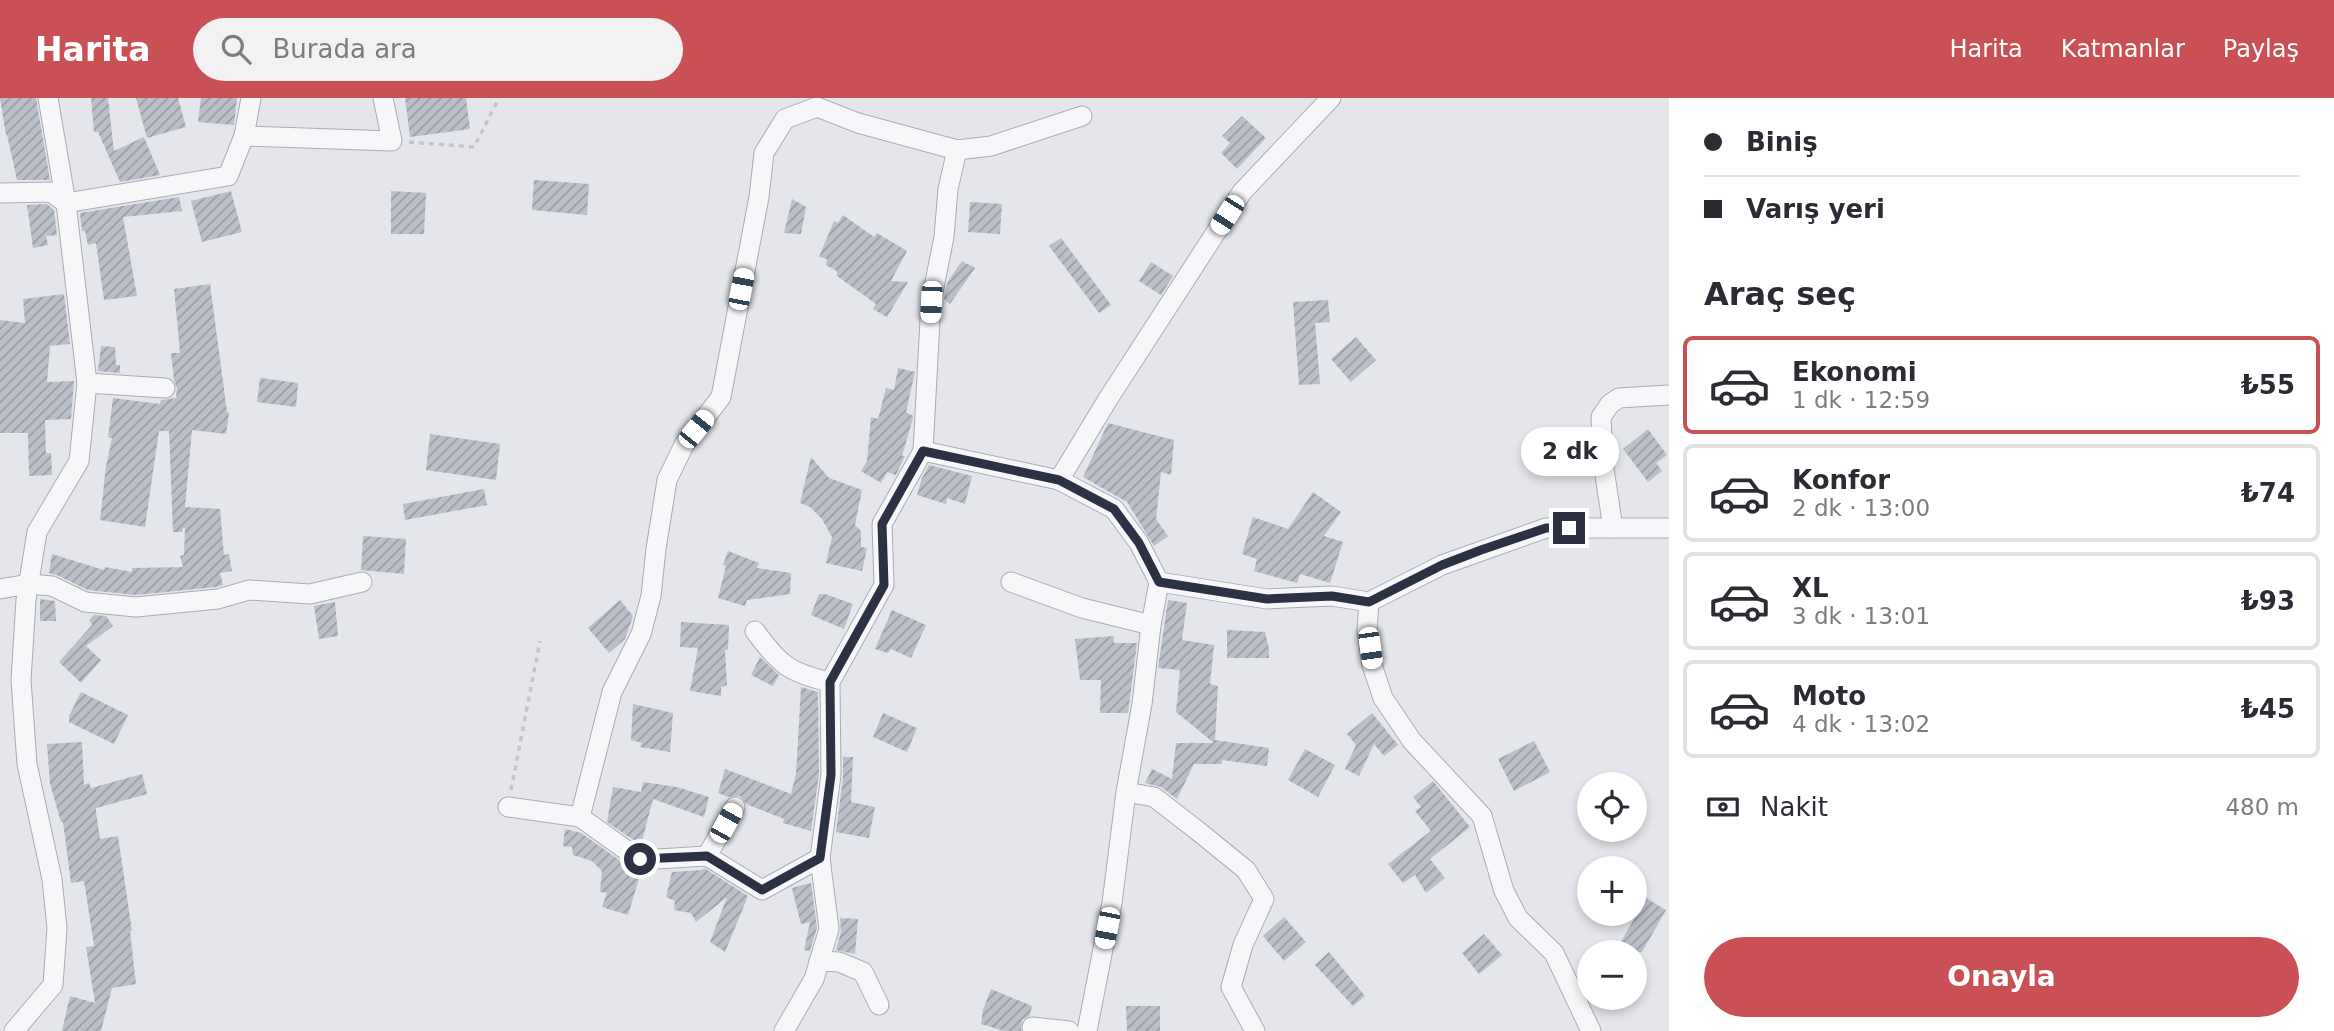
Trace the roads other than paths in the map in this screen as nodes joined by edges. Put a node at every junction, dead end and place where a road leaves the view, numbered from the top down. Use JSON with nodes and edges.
{"nodes":[{"id":1,"x":48,"y":98,"type":"edge"},
{"id":2,"x":251,"y":98,"type":"edge"},
{"id":3,"x":383,"y":98,"type":"edge"},
{"id":4,"x":1331,"y":98,"type":"edge"},
{"id":5,"x":1082,"y":117,"type":"dead end"},
{"id":6,"x":244,"y":136,"type":"junction"},
{"id":7,"x":957,"y":150,"type":"junction"},
{"id":8,"x":0,"y":193,"type":"edge"},
{"id":9,"x":66,"y":203,"type":"junction"},
{"id":10,"x":88,"y":383,"type":"junction"},
{"id":11,"x":165,"y":388,"type":"dead end"},
{"id":12,"x":1669,"y":395,"type":"edge"},
{"id":13,"x":923,"y":451,"type":"junction"},
{"id":14,"x":1059,"y":480,"type":"junction"},
{"id":15,"x":1613,"y":528,"type":"junction"},
{"id":16,"x":1669,"y":528,"type":"edge"},
{"id":17,"x":362,"y":582,"type":"dead end"},
{"id":18,"x":1011,"y":582,"type":"dead end"},
{"id":19,"x":1159,"y":582,"type":"junction"},
{"id":20,"x":29,"y":584,"type":"junction"},
{"id":21,"x":0,"y":589,"type":"edge"},
{"id":22,"x":1369,"y":602,"type":"junction"},
{"id":23,"x":1151,"y":625,"type":"junction"},
{"id":24,"x":755,"y":631,"type":"dead end"},
{"id":25,"x":830,"y":682,"type":"junction"},
{"id":26,"x":1126,"y":792,"type":"junction"},
{"id":27,"x":508,"y":807,"type":"road end"},
{"id":28,"x":735,"y":807,"type":"dead end"},
{"id":29,"x":580,"y":817,"type":"junction"},
{"id":30,"x":707,"y":856,"type":"junction"},
{"id":31,"x":820,"y":858,"type":"junction"},
{"id":32,"x":819,"y":961,"type":"junction"},
{"id":33,"x":879,"y":1005,"type":"dead end"},
{"id":34,"x":1032,"y":1027,"type":"dead end"},
{"id":35,"x":15,"y":1031,"type":"edge"},
{"id":36,"x":783,"y":1031,"type":"edge"},
{"id":37,"x":1069,"y":1031,"type":"edge"},
{"id":38,"x":1087,"y":1031,"type":"edge"},
{"id":39,"x":1255,"y":1031,"type":"edge"},
{"id":40,"x":1591,"y":1031,"type":"edge"}],
"edges":[{"from":1,"to":9,"type":"street"},
{"from":2,"to":6,"type":"street"},
{"from":3,"to":6,"type":"street"},
{"from":4,"to":14,"type":"street"},
{"from":5,"to":7,"type":"street"},
{"from":6,"to":9,"type":"street"},
{"from":7,"to":13,"type":"street"},
{"from":7,"to":29,"type":"street"},
{"from":8,"to":9,"type":"street"},
{"from":9,"to":10,"type":"street"},
{"from":10,"to":11,"type":"street"},
{"from":10,"to":20,"type":"street"},
{"from":12,"to":15,"type":"street"},
{"from":13,"to":14,"type":"street"},
{"from":13,"to":25,"type":"street"},
{"from":14,"to":19,"type":"street"},
{"from":15,"to":16,"type":"street"},
{"from":15,"to":22,"type":"street"},
{"from":17,"to":20,"type":"street"},
{"from":18,"to":23,"type":"street"},
{"from":19,"to":22,"type":"street"},
{"from":19,"to":23,"type":"street"},
{"from":20,"to":21,"type":"street"},
{"from":20,"to":35,"type":"street"},
{"from":22,"to":40,"type":"street"},
{"from":23,"to":26,"type":"street"},
{"from":24,"to":25,"type":"street"},
{"from":25,"to":31,"type":"street"},
{"from":26,"to":38,"type":"street"},
{"from":26,"to":39,"type":"street"},
{"from":27,"to":29,"type":"street"},
{"from":28,"to":30,"type":"street"},
{"from":29,"to":30,"type":"street"},
{"from":30,"to":31,"type":"street"},
{"from":31,"to":32,"type":"street"},
{"from":32,"to":33,"type":"street"},
{"from":32,"to":36,"type":"street"},
{"from":34,"to":37,"type":"street"}]}
